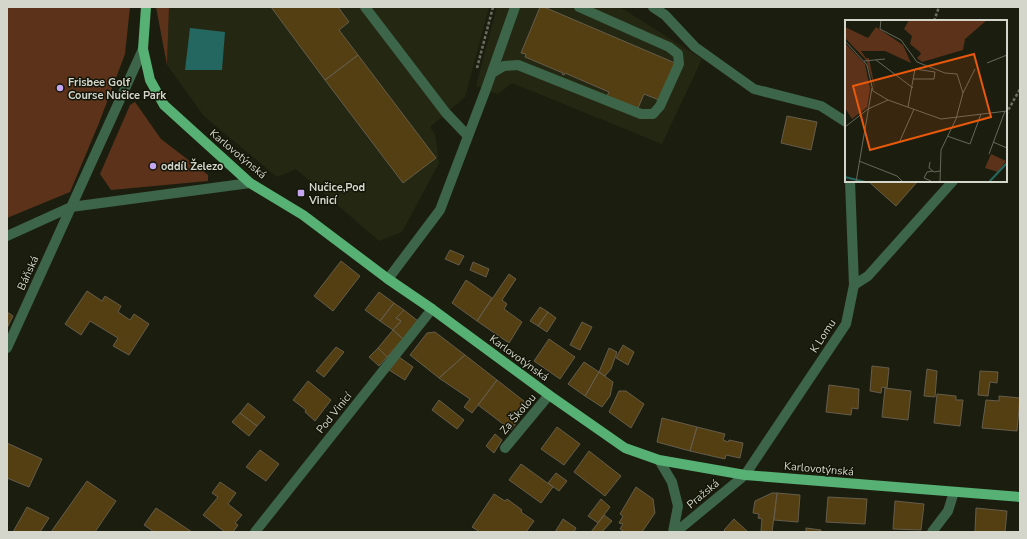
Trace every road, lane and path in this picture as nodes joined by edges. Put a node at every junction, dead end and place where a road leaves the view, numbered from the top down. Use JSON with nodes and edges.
{"nodes":[{"id":1,"x":146,"y":7,"type":"edge"},
{"id":2,"x":365,"y":7,"type":"edge"},
{"id":3,"x":515,"y":7,"type":"edge"},
{"id":4,"x":579,"y":7,"type":"edge"},
{"id":5,"x":653,"y":7,"type":"edge"},
{"id":6,"x":939,"y":7,"type":"edge"},
{"id":7,"x":934,"y":20,"type":"edge"},
{"id":8,"x":144,"y":50,"type":"junction"},
{"id":9,"x":492,"y":74,"type":"junction"},
{"id":10,"x":1020,"y":89,"type":"edge"},
{"id":11,"x":1007,"y":112,"type":"edge"},
{"id":12,"x":845,"y":121,"type":"edge"},
{"id":13,"x":468,"y":136,"type":"junction"},
{"id":14,"x":850,"y":182,"type":"edge"},
{"id":15,"x":952,"y":182,"type":"edge"},
{"id":16,"x":250,"y":183,"type":"junction"},
{"id":17,"x":71,"y":207,"type":"junction"},
{"id":18,"x":7,"y":236,"type":"edge"},
{"id":19,"x":388,"y":279,"type":"junction"},
{"id":20,"x":854,"y":285,"type":"junction"},
{"id":21,"x":432,"y":310,"type":"junction"},
{"id":22,"x":7,"y":348,"type":"edge"},
{"id":23,"x":549,"y":395,"type":"junction"},
{"id":24,"x":505,"y":448,"type":"dead end"},
{"id":25,"x":659,"y":460,"type":"junction"},
{"id":26,"x":745,"y":475,"type":"junction"},
{"id":27,"x":954,"y":492,"type":"junction"},
{"id":28,"x":1020,"y":497,"type":"edge"},
{"id":29,"x":255,"y":532,"type":"edge"},
{"id":30,"x":674,"y":532,"type":"edge"},
{"id":31,"x":932,"y":532,"type":"edge"}],
"edges":[{"from":1,"to":8,"type":"main road","name":"Karlovotýnská"},
{"from":2,"to":13,"type":"street"},
{"from":3,"to":9,"type":"street"},
{"from":4,"to":9,"type":"street"},
{"from":5,"to":12,"type":"street"},
{"from":6,"to":7,"type":"path"},
{"from":8,"to":16,"type":"main road","name":"Karlovotýnská"},
{"from":8,"to":17,"type":"street","name":"Báňská"},
{"from":9,"to":13,"type":"street"},
{"from":10,"to":11,"type":"path"},
{"from":13,"to":19,"type":"street"},
{"from":14,"to":20,"type":"street","name":"K Lomu"},
{"from":15,"to":20,"type":"street"},
{"from":16,"to":17,"type":"street"},
{"from":16,"to":19,"type":"main road","name":"Karlovotýnská"},
{"from":17,"to":18,"type":"street"},
{"from":17,"to":22,"type":"street","name":"Báňská"},
{"from":19,"to":21,"type":"main road","name":"Karlovotýnská"},
{"from":20,"to":26,"type":"street","name":"K Lomu"},
{"from":21,"to":23,"type":"main road","name":"Karlovotýnská"},
{"from":21,"to":29,"type":"street","name":"Pod Vinicí"},
{"from":23,"to":24,"type":"street","name":"Za Školou"},
{"from":23,"to":25,"type":"main road","name":"Karlovotýnská"},
{"from":25,"to":26,"type":"main road","name":"Karlovotýnská"},
{"from":25,"to":30,"type":"street","name":"Pražská"},
{"from":26,"to":27,"type":"main road","name":"Karlovotýnská"},
{"from":26,"to":30,"type":"street","name":"Pražská"},
{"from":27,"to":28,"type":"main road","name":"Karlovotýnská"},
{"from":27,"to":31,"type":"street"}]}
